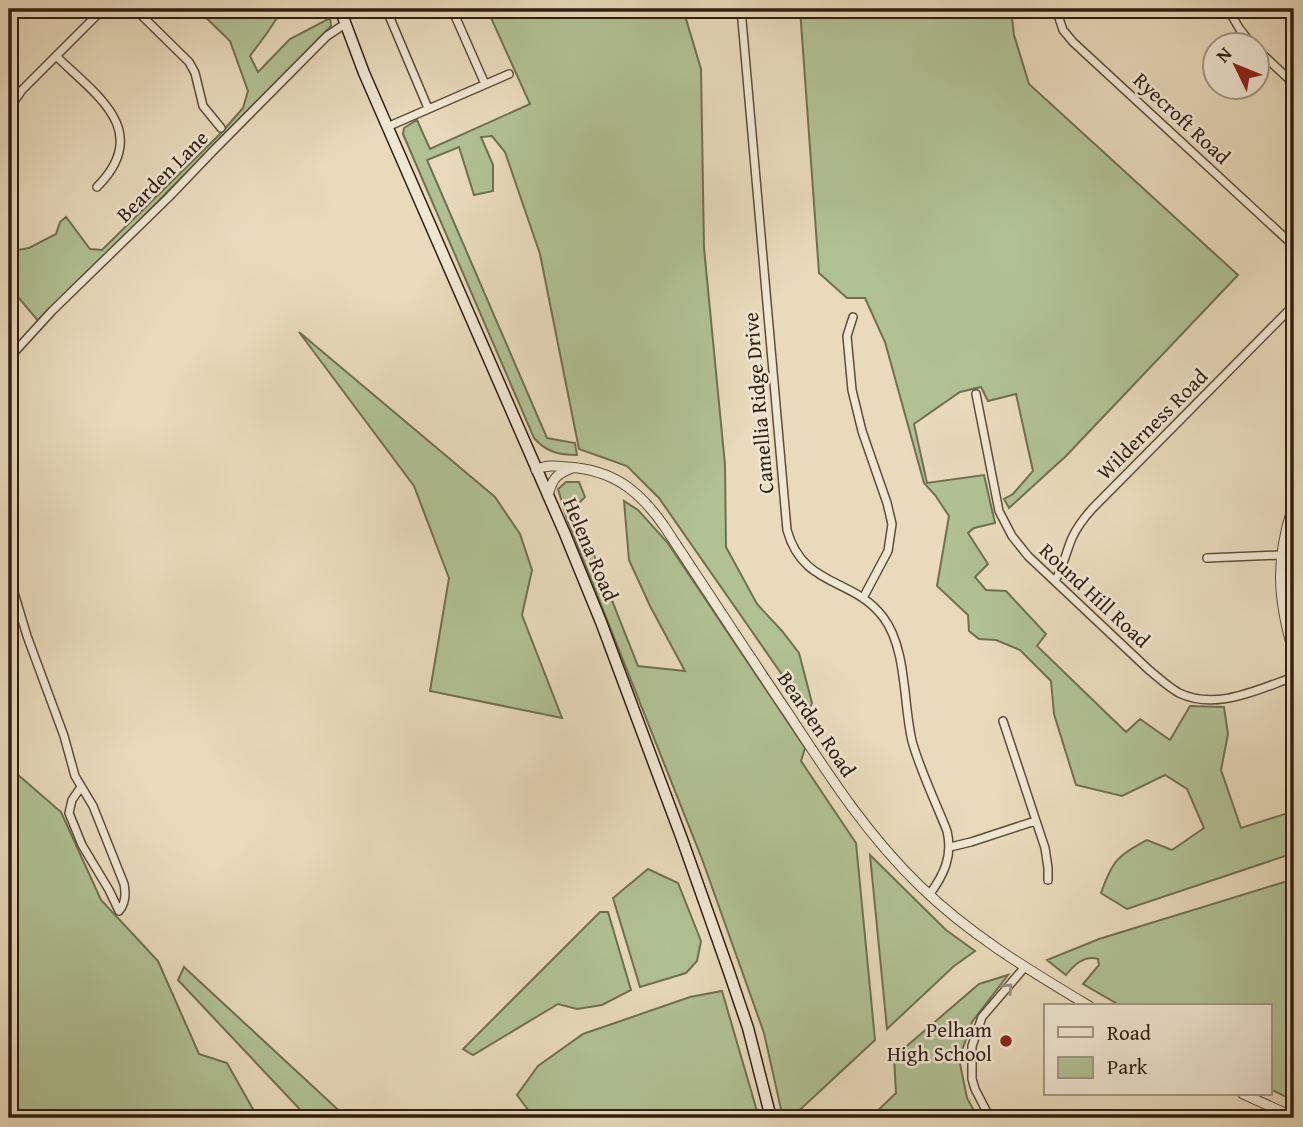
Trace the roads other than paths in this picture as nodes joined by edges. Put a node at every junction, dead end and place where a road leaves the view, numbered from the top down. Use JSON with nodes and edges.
{"nodes":[{"id":1,"x":103,"y":9,"type":"edge"},
{"id":2,"x":135,"y":9,"type":"edge"},
{"id":3,"x":340,"y":9,"type":"edge"},
{"id":4,"x":388,"y":9,"type":"edge"},
{"id":5,"x":452,"y":9,"type":"edge"},
{"id":6,"x":741,"y":9,"type":"edge"},
{"id":7,"x":1056,"y":9,"type":"edge"},
{"id":8,"x":1228,"y":9,"type":"edge"},
{"id":9,"x":345,"y":24,"type":"junction"},
{"id":10,"x":1242,"y":32,"type":"edge"},
{"id":11,"x":57,"y":56,"type":"junction"},
{"id":12,"x":1272,"y":63,"type":"edge"},
{"id":13,"x":509,"y":74,"type":"dead end"},
{"id":14,"x":485,"y":84,"type":"junction"},
{"id":15,"x":1294,"y":84,"type":"edge"},
{"id":16,"x":428,"y":108,"type":"junction"},
{"id":17,"x":9,"y":109,"type":"edge"},
{"id":18,"x":387,"y":127,"type":"junction"},
{"id":19,"x":221,"y":128,"type":"dead end"},
{"id":20,"x":97,"y":187,"type":"dead end"},
{"id":21,"x":1294,"y":246,"type":"edge"},
{"id":22,"x":1294,"y":305,"type":"edge"},
{"id":23,"x":853,"y":317,"type":"dead end"},
{"id":24,"x":9,"y":358,"type":"edge"},
{"id":25,"x":976,"y":394,"type":"dead end"},
{"id":26,"x":576,"y":467,"type":"junction"},
{"id":27,"x":536,"y":470,"type":"junction"},
{"id":28,"x":548,"y":496,"type":"junction"},
{"id":29,"x":1294,"y":503,"type":"edge"},
{"id":30,"x":1281,"y":555,"type":"junction"},
{"id":31,"x":1207,"y":558,"type":"dead end"},
{"id":32,"x":9,"y":576,"type":"edge"},
{"id":33,"x":1055,"y":581,"type":"junction"},
{"id":34,"x":863,"y":598,"type":"junction"},
{"id":35,"x":1294,"y":654,"type":"edge"},
{"id":36,"x":1294,"y":677,"type":"edge"},
{"id":37,"x":1003,"y":721,"type":"dead end"},
{"id":38,"x":81,"y":787,"type":"junction"},
{"id":39,"x":1035,"y":821,"type":"junction"},
{"id":40,"x":950,"y":847,"type":"junction"},
{"id":41,"x":1048,"y":880,"type":"dead end"},
{"id":42,"x":929,"y":895,"type":"junction"},
{"id":43,"x":1024,"y":968,"type":"junction"},
{"id":44,"x":1086,"y":1004,"type":"edge"},
{"id":45,"x":1247,"y":1096,"type":"edge"},
{"id":46,"x":1294,"y":1117,"type":"edge"},
{"id":47,"x":771,"y":1118,"type":"edge"},
{"id":48,"x":990,"y":1118,"type":"edge"}],
"edges":[{"from":1,"to":11,"type":"street"},
{"from":2,"to":19,"type":"street"},
{"from":3,"to":9,"type":"main road","name":"Helena Road"},
{"from":4,"to":16,"type":"street"},
{"from":5,"to":14,"type":"street"},
{"from":6,"to":34,"type":"street","name":"Camellia Ridge Drive"},
{"from":7,"to":21,"type":"street","name":"Ryecroft Road"},
{"from":8,"to":10,"type":"street"},
{"from":9,"to":18,"type":"main road","name":"Helena Road"},
{"from":9,"to":24,"type":"street","name":"Bearden Lane"},
{"from":11,"to":17,"type":"street"},
{"from":11,"to":20,"type":"street"},
{"from":12,"to":15,"type":"street"},
{"from":13,"to":14,"type":"street"},
{"from":14,"to":16,"type":"street"},
{"from":16,"to":18,"type":"street"},
{"from":18,"to":27,"type":"main road","name":"Helena Road"},
{"from":22,"to":33,"type":"street","name":"Wilderness Road"},
{"from":23,"to":34,"type":"street"},
{"from":25,"to":33,"type":"street","name":"Round Hill Road"},
{"from":26,"to":27,"type":"street","name":"Bearden Road"},
{"from":26,"to":28,"type":"street"},
{"from":26,"to":42,"type":"street","name":"Bearden Road"},
{"from":27,"to":28,"type":"main road","name":"Helena Road"},
{"from":28,"to":47,"type":"main road","name":"Helena Road"},
{"from":29,"to":30,"type":"street"},
{"from":30,"to":31,"type":"street"},
{"from":30,"to":35,"type":"street"},
{"from":32,"to":38,"type":"street"},
{"from":33,"to":36,"type":"street","name":"Round Hill Road"},
{"from":34,"to":40,"type":"street","name":"Camellia Ridge Drive"},
{"from":37,"to":39,"type":"street"},
{"from":38,"to":38,"type":"street"},
{"from":39,"to":40,"type":"street"},
{"from":39,"to":41,"type":"street"},
{"from":40,"to":42,"type":"street"},
{"from":42,"to":43,"type":"street","name":"Bearden Road"},
{"from":43,"to":44,"type":"street","name":"Bearden Road"},
{"from":48,"to":43,"type":"street","one_way":true},
{"from":45,"to":46,"type":"street"}]}
